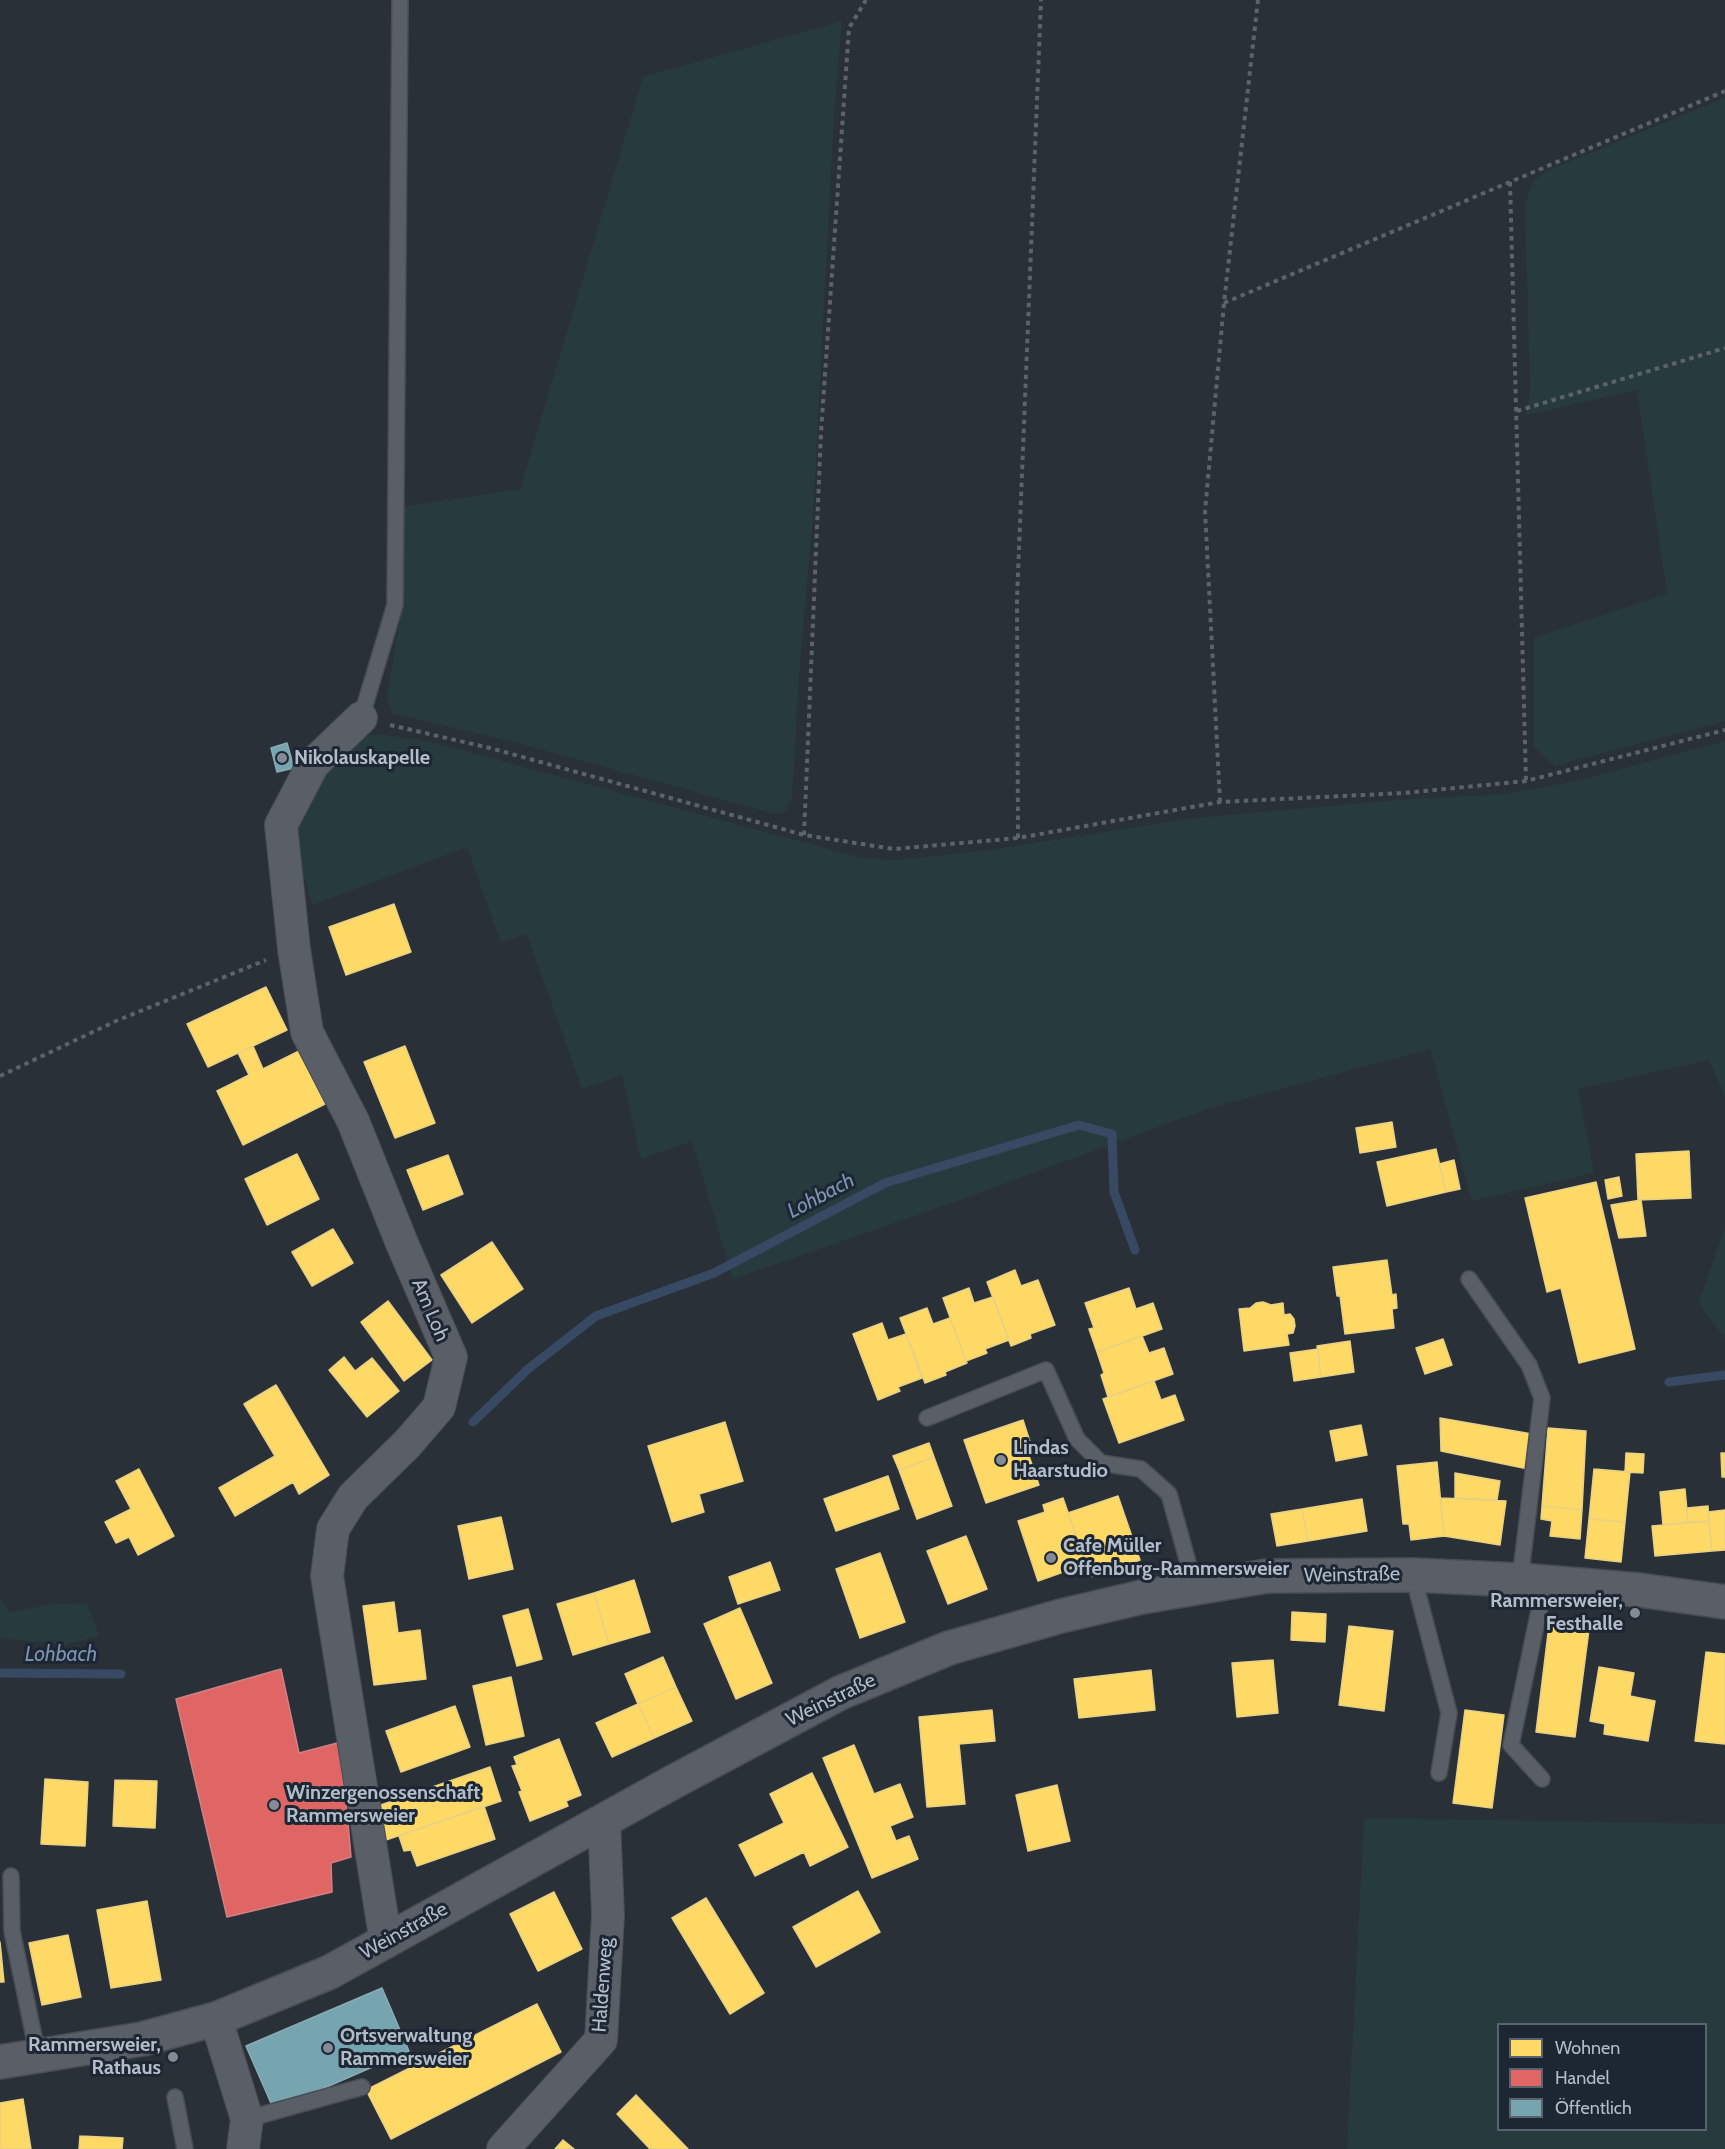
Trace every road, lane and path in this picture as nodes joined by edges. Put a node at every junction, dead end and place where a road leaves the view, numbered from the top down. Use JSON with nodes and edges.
{"nodes":[{"id":1,"x":400,"y":0,"type":"edge"},
{"id":2,"x":866,"y":0,"type":"edge"},
{"id":3,"x":1041,"y":0,"type":"edge"},
{"id":4,"x":1258,"y":0,"type":"edge"},
{"id":5,"x":1725,"y":91,"type":"edge"},
{"id":6,"x":1510,"y":182,"type":"junction"},
{"id":7,"x":1224,"y":303,"type":"junction"},
{"id":8,"x":1725,"y":348,"type":"edge"},
{"id":9,"x":1517,"y":411,"type":"junction"},
{"id":10,"x":361,"y":718,"type":"junction"},
{"id":11,"x":1725,"y":730,"type":"edge"},
{"id":12,"x":1526,"y":781,"type":"junction"},
{"id":13,"x":1220,"y":802,"type":"junction"},
{"id":14,"x":804,"y":835,"type":"junction"},
{"id":15,"x":1018,"y":838,"type":"junction"},
{"id":16,"x":294,"y":949,"type":"junction"},
{"id":17,"x":0,"y":1076,"type":"edge"},
{"id":18,"x":1469,"y":1279,"type":"dead end"},
{"id":19,"x":927,"y":1418,"type":"dead end"},
{"id":20,"x":1413,"y":1575,"type":"junction"},
{"id":21,"x":1532,"y":1581,"type":"junction"},
{"id":22,"x":1195,"y":1588,"type":"junction"},
{"id":23,"x":1725,"y":1602,"type":"edge"},
{"id":24,"x":1439,"y":1773,"type":"dead end"},
{"id":25,"x":1542,"y":1779,"type":"dead end"},
{"id":26,"x":604,"y":1820,"type":"junction"},
{"id":27,"x":10,"y":1876,"type":"dead end"},
{"id":28,"x":386,"y":1942,"type":"junction"},
{"id":29,"x":216,"y":2019,"type":"junction"},
{"id":30,"x":38,"y":2056,"type":"junction"},
{"id":31,"x":0,"y":2062,"type":"edge"},
{"id":32,"x":362,"y":2087,"type":"dead end"},
{"id":33,"x":175,"y":2097,"type":"dead end"},
{"id":34,"x":245,"y":2134,"type":"edge"},
{"id":35,"x":184,"y":2149,"type":"edge"},
{"id":36,"x":503,"y":2149,"type":"edge"}],
"edges":[{"from":1,"to":10,"type":"lane"},
{"from":2,"to":14,"type":"path"},
{"from":3,"to":15,"type":"path"},
{"from":4,"to":7,"type":"path"},
{"from":5,"to":6,"type":"path"},
{"from":6,"to":7,"type":"path"},
{"from":6,"to":9,"type":"path"},
{"from":7,"to":13,"type":"path"},
{"from":8,"to":9,"type":"path"},
{"from":9,"to":12,"type":"path"},
{"from":10,"to":14,"type":"path"},
{"from":10,"to":16,"type":"street","name":"Am Loh"},
{"from":11,"to":12,"type":"path"},
{"from":12,"to":13,"type":"path"},
{"from":13,"to":15,"type":"path"},
{"from":14,"to":15,"type":"path"},
{"from":16,"to":17,"type":"path"},
{"from":16,"to":28,"type":"street","name":"Am Loh"},
{"from":18,"to":21,"type":"lane"},
{"from":19,"to":22,"type":"lane"},
{"from":20,"to":21,"type":"street","name":"Weinstraße"},
{"from":20,"to":22,"type":"street","name":"Weinstraße"},
{"from":20,"to":24,"type":"lane"},
{"from":21,"to":23,"type":"street","name":"Weinstraße"},
{"from":21,"to":25,"type":"lane"},
{"from":22,"to":26,"type":"street","name":"Weinstraße"},
{"from":26,"to":28,"type":"street","name":"Weinstraße"},
{"from":26,"to":36,"type":"street","name":"Haldenweg"},
{"from":27,"to":30,"type":"lane"},
{"from":28,"to":29,"type":"street","name":"Weinstraße"},
{"from":29,"to":30,"type":"street","name":"Weinstraße"},
{"from":29,"to":34,"type":"street"},
{"from":30,"to":31,"type":"street","name":"Weinstraße"},
{"from":32,"to":34,"type":"lane"},
{"from":33,"to":35,"type":"lane"}]}
